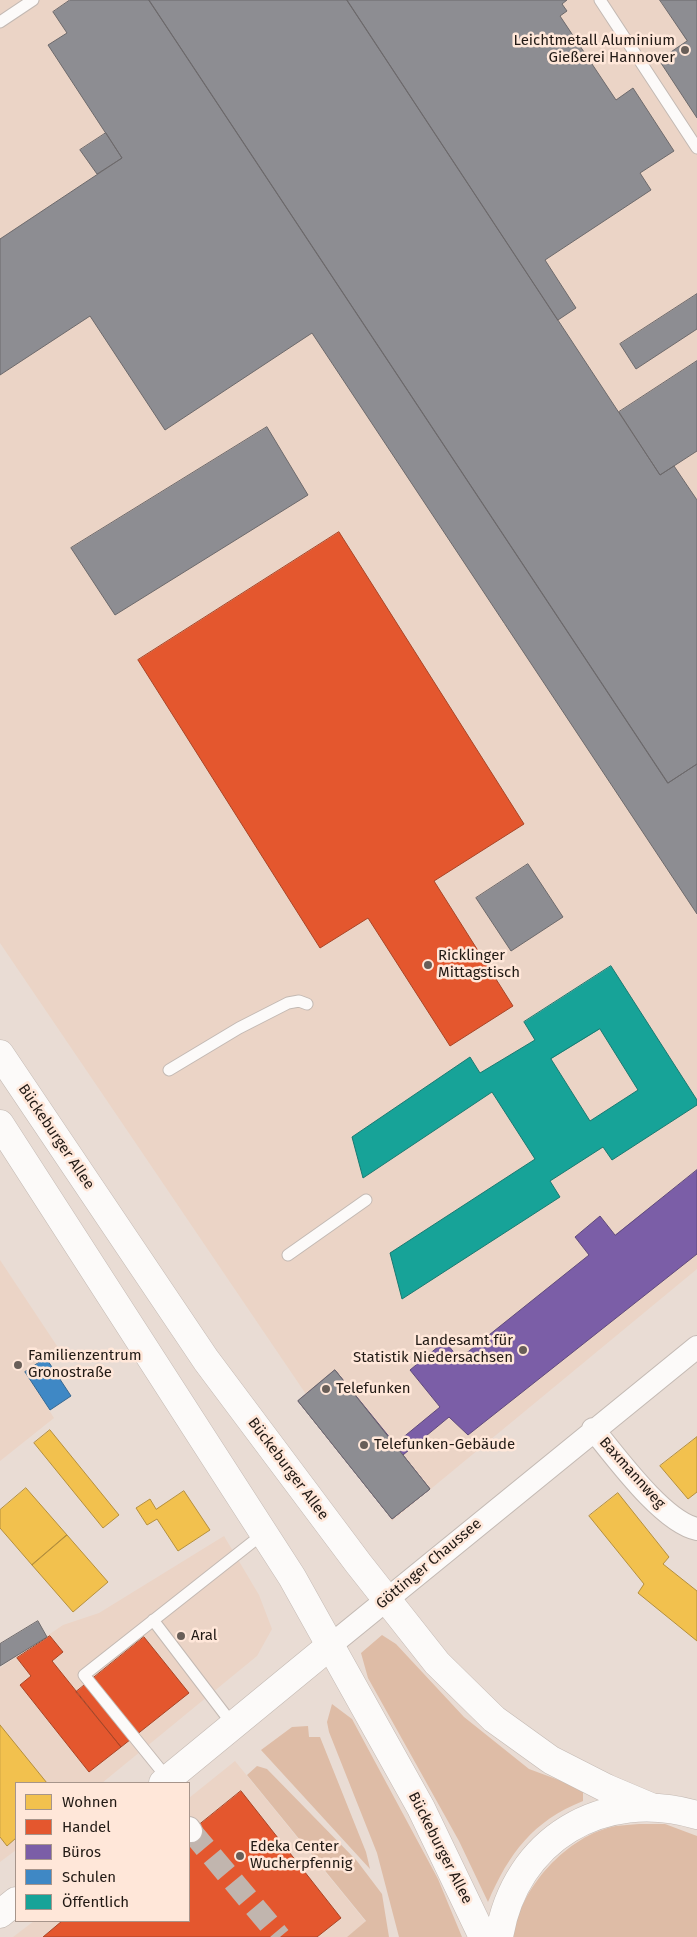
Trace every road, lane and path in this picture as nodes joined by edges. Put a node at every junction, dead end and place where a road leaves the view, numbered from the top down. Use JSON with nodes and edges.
{"nodes":[{"id":1,"x":33,"y":0,"type":"edge"},
{"id":2,"x":600,"y":0,"type":"edge"},
{"id":3,"x":0,"y":22,"type":"edge"},
{"id":4,"x":697,"y":148,"type":"edge"},
{"id":5,"x":307,"y":1004,"type":"dead end"},
{"id":6,"x":0,"y":1054,"type":"edge"},
{"id":7,"x":169,"y":1070,"type":"dead end"},
{"id":8,"x":0,"y":1124,"type":"edge"},
{"id":9,"x":366,"y":1200,"type":"dead end"},
{"id":10,"x":288,"y":1255,"type":"dead end"},
{"id":11,"x":697,"y":1347,"type":"edge"},
{"id":12,"x":593,"y":1429,"type":"junction"},
{"id":13,"x":697,"y":1529,"type":"edge"},
{"id":14,"x":264,"y":1533,"type":"junction"},
{"id":15,"x":387,"y":1599,"type":"junction"},
{"id":16,"x":153,"y":1620,"type":"junction"},
{"id":17,"x":330,"y":1645,"type":"junction"},
{"id":18,"x":233,"y":1725,"type":"junction"},
{"id":19,"x":165,"y":1781,"type":"edge"},
{"id":20,"x":651,"y":1806,"type":"junction"},
{"id":21,"x":697,"y":1816,"type":"edge"},
{"id":22,"x":15,"y":1902,"type":"edge"},
{"id":23,"x":0,"y":1914,"type":"edge"},
{"id":24,"x":483,"y":1937,"type":"edge"},
{"id":25,"x":499,"y":1937,"type":"edge"}],
"edges":[{"from":1,"to":3,"type":"lane"},
{"from":2,"to":4,"type":"lane"},
{"from":5,"to":7,"type":"lane"},
{"from":6,"to":15,"type":"main road","name":"Bückeburger Allee"},
{"from":8,"to":14,"type":"main road","name":"Bückeburger Allee"},
{"from":9,"to":10,"type":"lane"},
{"from":11,"to":12,"type":"street","name":"Göttinger Chaussee"},
{"from":12,"to":13,"type":"street","name":"Baxmannweg"},
{"from":12,"to":15,"type":"street","name":"Göttinger Chaussee"},
{"from":14,"to":16,"type":"lane"},
{"from":14,"to":17,"type":"main road","name":"Bückeburger Allee"},
{"from":15,"to":17,"type":"street","name":"Göttinger Chaussee"},
{"from":15,"to":20,"type":"main road","name":"Bückeburger Allee"},
{"from":16,"to":18,"type":"lane"},
{"from":16,"to":19,"type":"lane"},
{"from":17,"to":18,"type":"main road","name":"Göttinger Chaussee"},
{"from":17,"to":24,"type":"main road","name":"Bückeburger Allee"},
{"from":18,"to":19,"type":"main road","name":"Göttinger Chaussee"},
{"from":20,"to":21,"type":"main road"},
{"from":20,"to":25,"type":"main road"},
{"from":22,"to":23,"type":"main road"}]}
